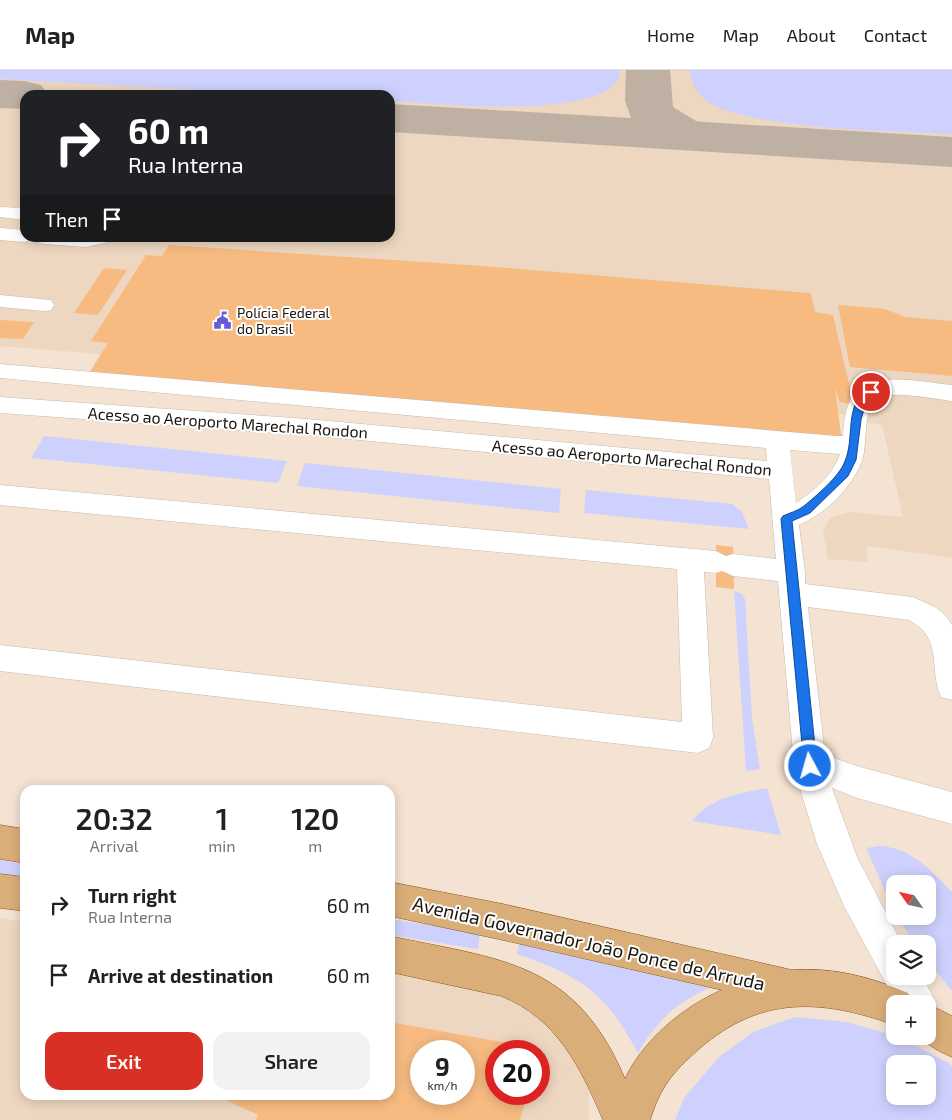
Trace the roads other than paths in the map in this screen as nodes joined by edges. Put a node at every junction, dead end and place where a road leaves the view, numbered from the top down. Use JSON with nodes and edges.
{"nodes":[{"id":1,"x":0,"y":212,"type":"edge"},
{"id":2,"x":20,"y":214,"type":"edge"},
{"id":3,"x":0,"y":234,"type":"edge"},
{"id":4,"x":20,"y":236,"type":"edge"},
{"id":5,"x":0,"y":301,"type":"edge"},
{"id":6,"x":44,"y":305,"type":"dead end"},
{"id":7,"x":0,"y":371,"type":"edge"},
{"id":8,"x":952,"y":393,"type":"edge"},
{"id":9,"x":0,"y":405,"type":"edge"},
{"id":10,"x":777,"y":440,"type":"junction"},
{"id":11,"x":854,"y":445,"type":"junction"},
{"id":12,"x":781,"y":471,"type":"junction"},
{"id":13,"x":0,"y":495,"type":"edge"},
{"id":14,"x":786,"y":519,"type":"junction"},
{"id":15,"x":713,"y":562,"type":"junction"},
{"id":16,"x":793,"y":583,"type":"junction"},
{"id":17,"x":0,"y":658,"type":"edge"},
{"id":18,"x":951,"y":672,"type":"edge"},
{"id":19,"x":810,"y":766,"type":"junction"},
{"id":20,"x":952,"y":808,"type":"edge"},
{"id":21,"x":0,"y":842,"type":"edge"},
{"id":22,"x":20,"y":845,"type":"edge"},
{"id":23,"x":0,"y":891,"type":"edge"},
{"id":24,"x":20,"y":893,"type":"edge"},
{"id":25,"x":395,"y":900,"type":"edge"},
{"id":26,"x":886,"y":950,"type":"edge"},
{"id":27,"x":395,"y":955,"type":"edge"},
{"id":28,"x":788,"y":988,"type":"junction"},
{"id":29,"x":886,"y":1003,"type":"edge"},
{"id":30,"x":622,"y":1120,"type":"edge"},
{"id":31,"x":630,"y":1120,"type":"edge"}],
"edges":[{"from":1,"to":2,"type":"lane"},
{"from":3,"to":4,"type":"lane"},
{"from":5,"to":6,"type":"lane"},
{"from":7,"to":10,"type":"lane"},
{"from":8,"to":11,"type":"lane"},
{"from":9,"to":12,"type":"lane","name":"Acesso ao Aeroporto Marechal Rondon"},
{"from":10,"to":11,"type":"lane"},
{"from":10,"to":12,"type":"lane"},
{"from":11,"to":14,"type":"lane"},
{"from":12,"to":14,"type":"lane","name":"Acesso ao Aeroporto Marechal Rondon"},
{"from":13,"to":15,"type":"lane"},
{"from":14,"to":16,"type":"lane","name":"Acesso ao Aeroporto Marechal Rondon"},
{"from":15,"to":16,"type":"lane"},
{"from":15,"to":17,"type":"lane"},
{"from":16,"to":18,"type":"lane"},
{"from":16,"to":19,"type":"lane","name":"Acesso ao Aeroporto Marechal Rondon"},
{"from":19,"to":20,"type":"lane"},
{"from":19,"to":26,"type":"lane","name":"Acesso ao Aeroporto Marechal Rondon"},
{"from":21,"to":22,"type":"main road"},
{"from":23,"to":24,"type":"main road"},
{"from":25,"to":28,"type":"main road","name":"Avenida Governador João Ponce de Arruda"},
{"from":27,"to":30,"type":"main road"},
{"from":28,"to":29,"type":"main road"},
{"from":28,"to":31,"type":"main road"}]}
